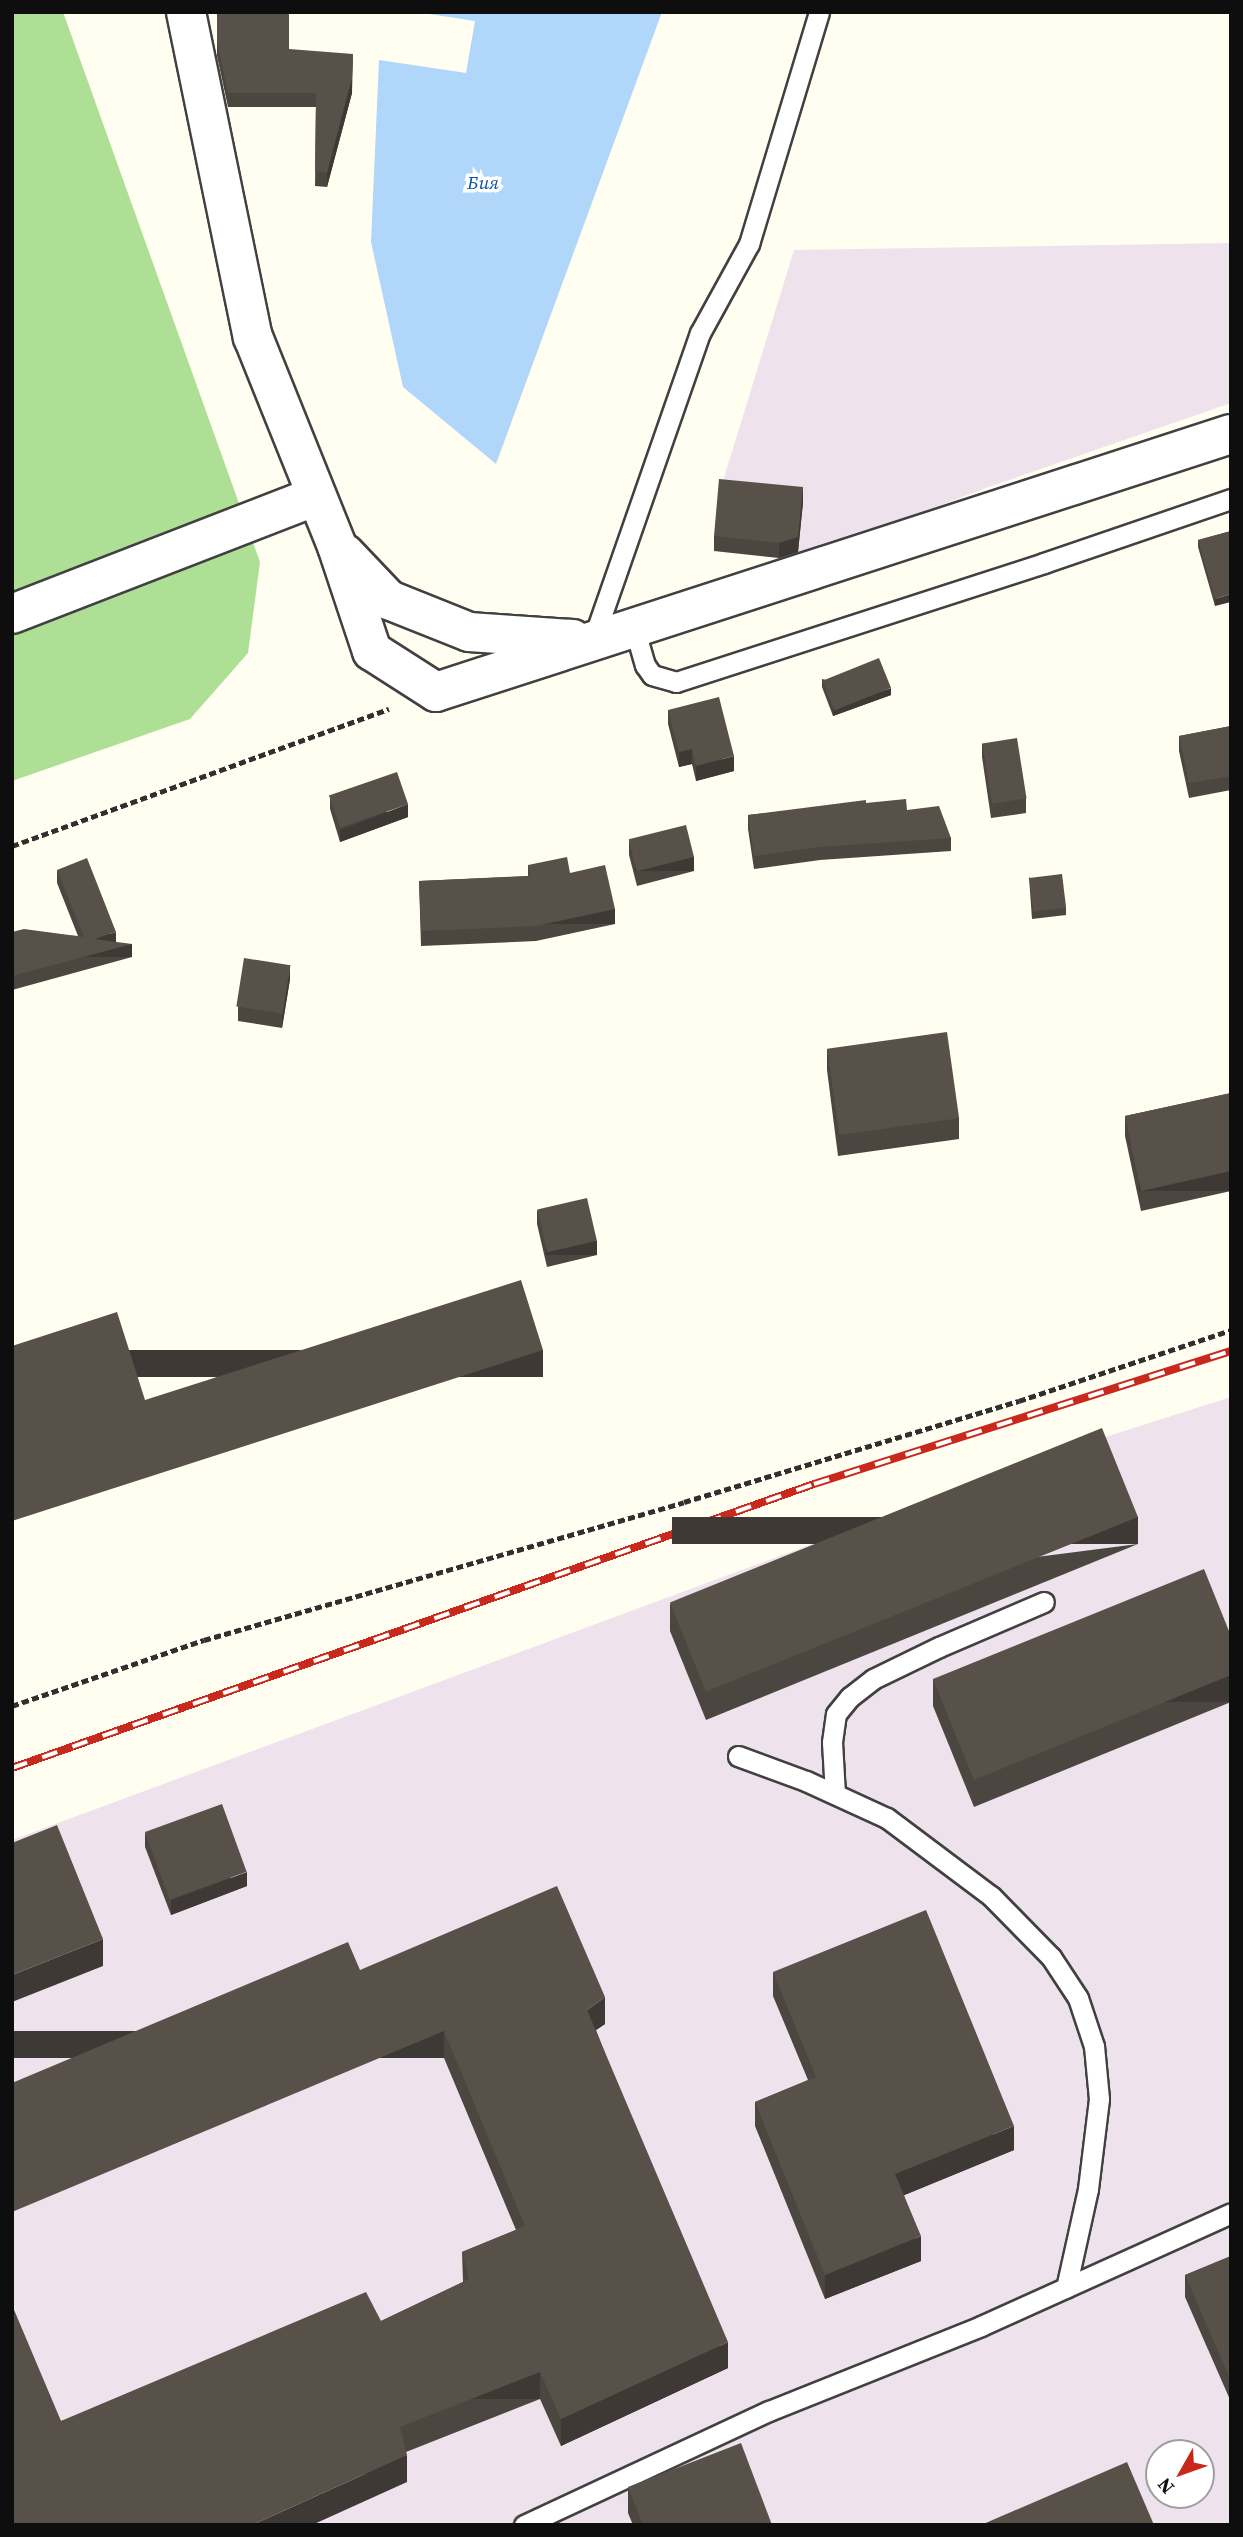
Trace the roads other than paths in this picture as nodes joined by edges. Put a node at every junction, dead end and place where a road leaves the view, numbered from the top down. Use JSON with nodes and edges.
{"nodes":[{"id":1,"x":186,"y":12,"type":"edge"},
{"id":2,"x":818,"y":12,"type":"edge"},
{"id":3,"x":1231,"y":434,"type":"edge"},
{"id":4,"x":316,"y":496,"type":"junction"},
{"id":5,"x":1231,"y":499,"type":"edge"},
{"id":6,"x":337,"y":546,"type":"junction"},
{"id":7,"x":12,"y":614,"type":"edge"},
{"id":8,"x":634,"y":627,"type":"junction"},
{"id":9,"x":593,"y":640,"type":"junction"},
{"id":10,"x":1044,"y":1602,"type":"dead end"},
{"id":11,"x":738,"y":1756,"type":"dead end"},
{"id":12,"x":835,"y":1794,"type":"junction"},
{"id":13,"x":1231,"y":2213,"type":"edge"},
{"id":14,"x":1066,"y":2288,"type":"junction"},
{"id":15,"x":524,"y":2525,"type":"edge"}],
"edges":[{"from":1,"to":4,"type":"street"},
{"from":2,"to":9,"type":"lane"},
{"from":3,"to":8,"type":"street"},
{"from":4,"to":6,"type":"street"},
{"from":4,"to":7,"type":"street"},
{"from":5,"to":8,"type":"lane"},
{"from":6,"to":9,"type":"street"},
{"from":6,"to":9,"type":"street"},
{"from":8,"to":9,"type":"street"},
{"from":10,"to":12,"type":"lane"},
{"from":11,"to":12,"type":"lane"},
{"from":12,"to":14,"type":"lane"},
{"from":13,"to":14,"type":"lane"},
{"from":14,"to":15,"type":"lane"}]}
